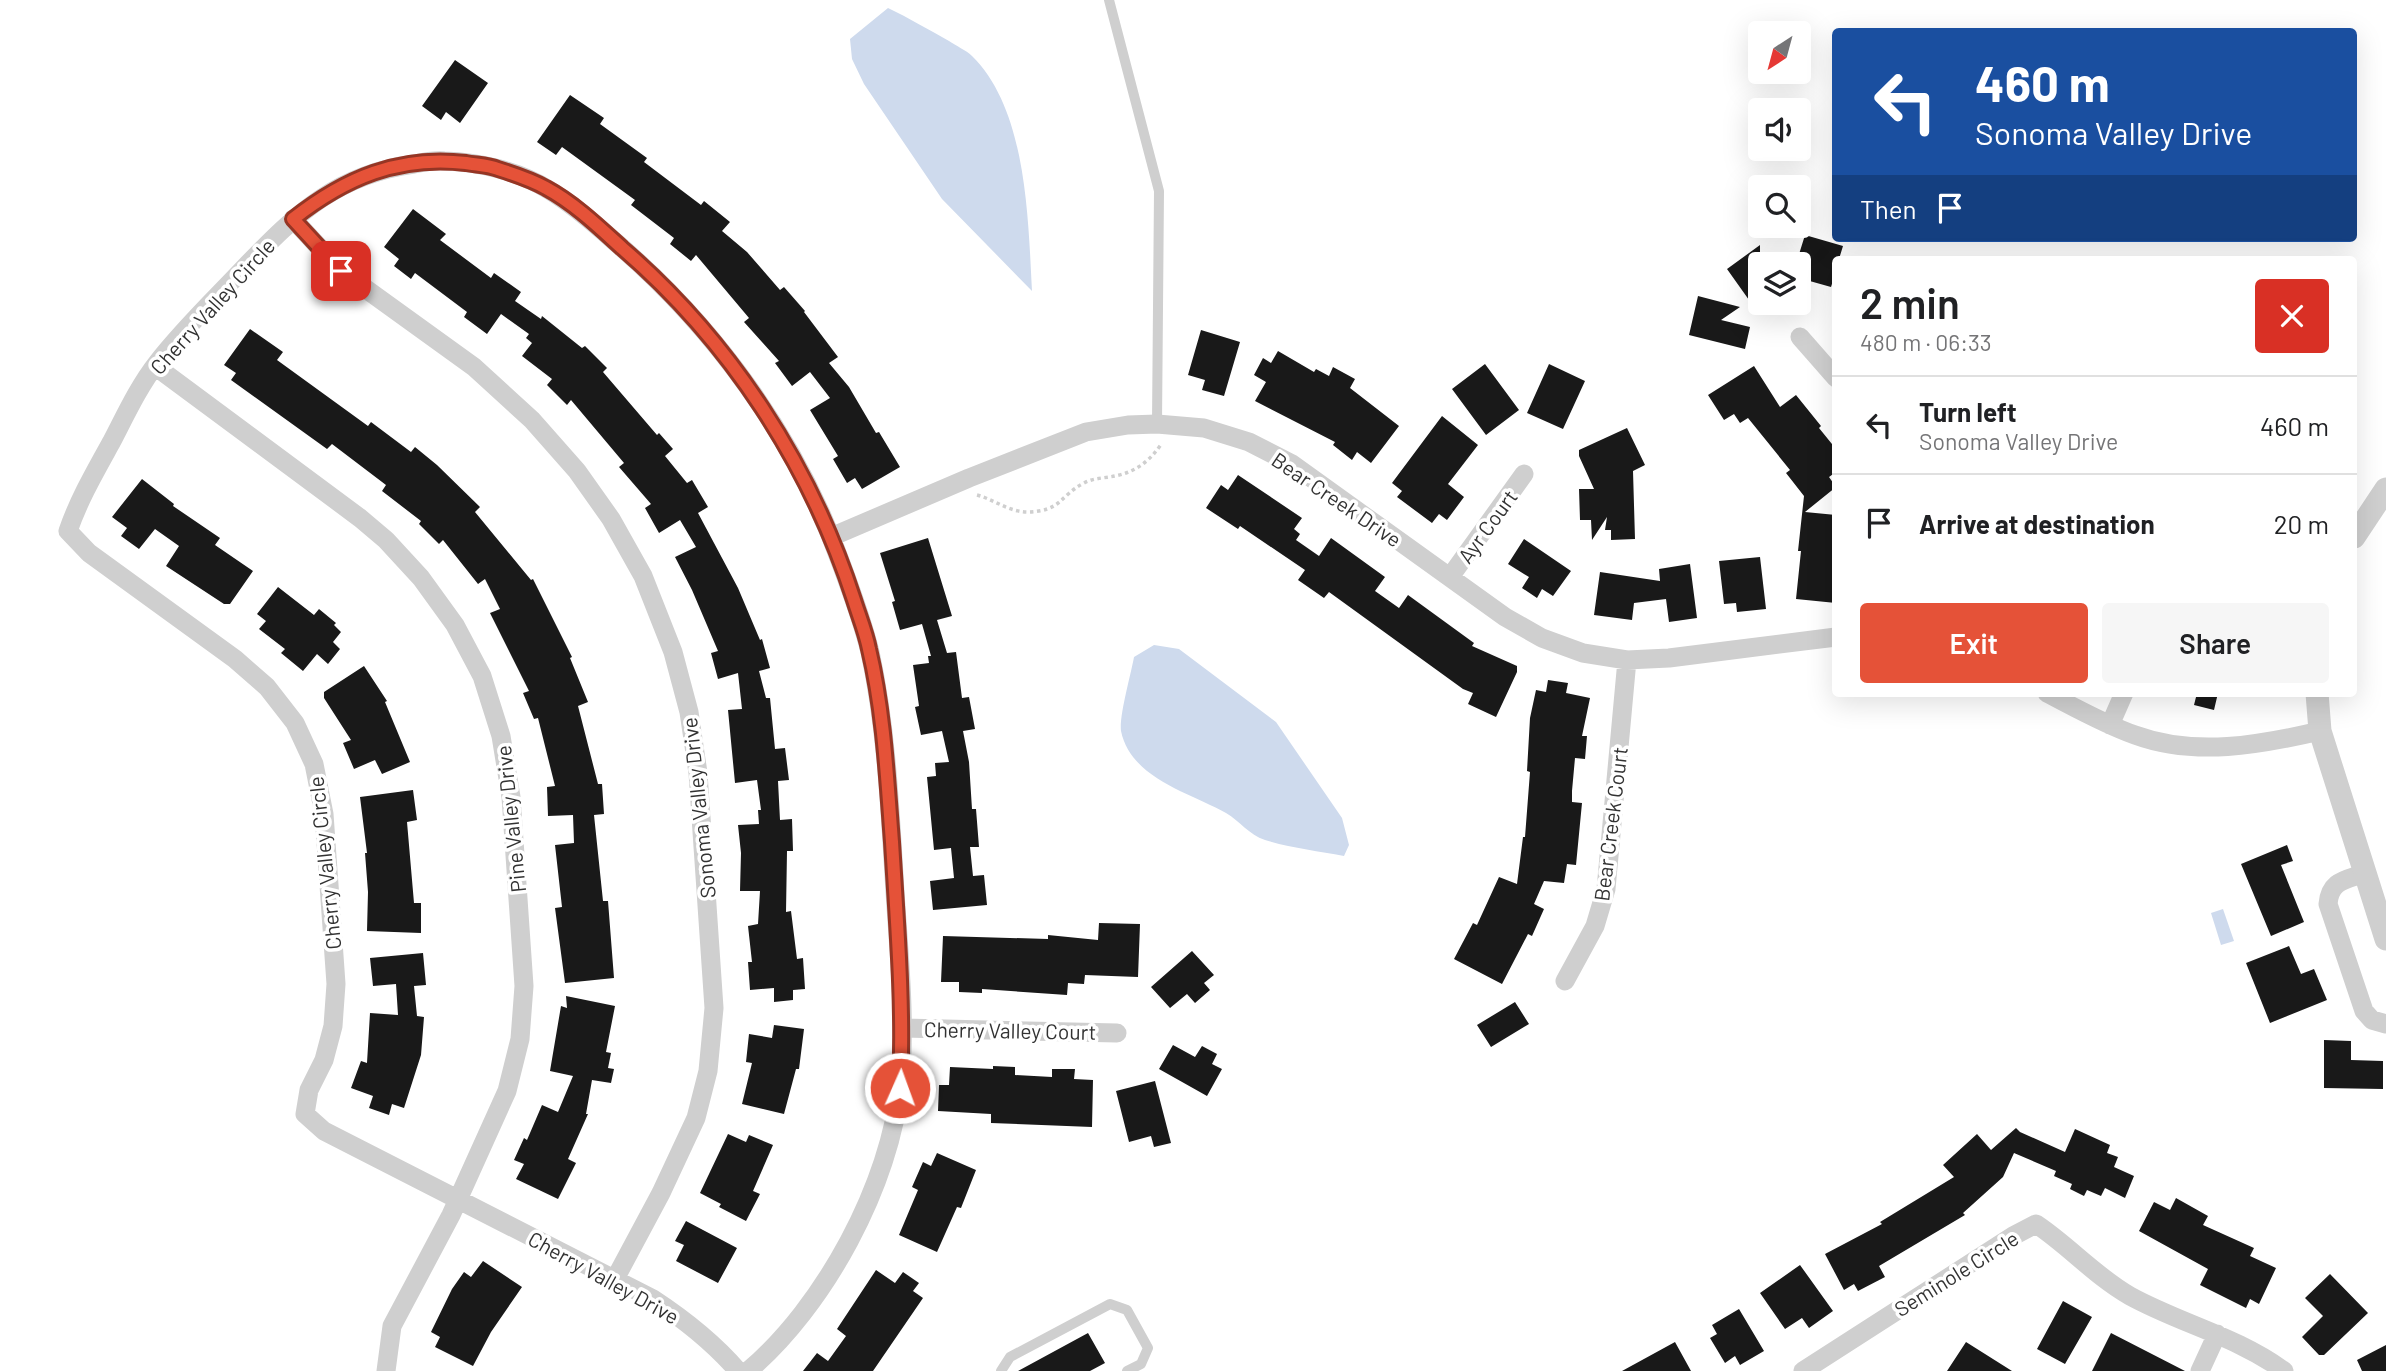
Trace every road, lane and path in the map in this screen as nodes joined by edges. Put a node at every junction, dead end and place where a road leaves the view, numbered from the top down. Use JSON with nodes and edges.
{"nodes":[{"id":1,"x":1109,"y":0,"type":"edge"},
{"id":2,"x":293,"y":219,"type":"junction"},
{"id":3,"x":1800,"y":337,"type":"dead end"},
{"id":4,"x":155,"y":366,"type":"junction"},
{"id":5,"x":1832,"y":373,"type":"edge"},
{"id":6,"x":1160,"y":433,"type":"junction"},
{"id":7,"x":1524,"y":474,"type":"dead end"},
{"id":8,"x":2386,"y":489,"type":"edge"},
{"id":9,"x":977,"y":495,"type":"dead end"},
{"id":10,"x":2357,"y":532,"type":"edge"},
{"id":11,"x":831,"y":537,"type":"junction"},
{"id":12,"x":1450,"y":577,"type":"junction"},
{"id":13,"x":1832,"y":638,"type":"edge"},
{"id":14,"x":1627,"y":660,"type":"junction"},
{"id":15,"x":2055,"y":697,"type":"edge"},
{"id":16,"x":2122,"y":697,"type":"edge"},
{"id":17,"x":2317,"y":697,"type":"edge"},
{"id":18,"x":2110,"y":725,"type":"junction"},
{"id":19,"x":2320,"y":731,"type":"junction"},
{"id":20,"x":2365,"y":873,"type":"junction"},
{"id":21,"x":2386,"y":939,"type":"edge"},
{"id":22,"x":1565,"y":981,"type":"dead end"},
{"id":23,"x":2386,"y":1024,"type":"edge"},
{"id":24,"x":903,"y":1028,"type":"junction"},
{"id":25,"x":1117,"y":1032,"type":"dead end"},
{"id":26,"x":458,"y":1199,"type":"junction"},
{"id":27,"x":615,"y":1279,"type":"junction"},
{"id":28,"x":2217,"y":1334,"type":"junction"},
{"id":29,"x":386,"y":1371,"type":"edge"},
{"id":30,"x":738,"y":1371,"type":"edge"},
{"id":31,"x":748,"y":1371,"type":"edge"},
{"id":32,"x":1001,"y":1371,"type":"edge"},
{"id":33,"x":1127,"y":1371,"type":"edge"},
{"id":34,"x":1804,"y":1371,"type":"edge"},
{"id":35,"x":2200,"y":1371,"type":"edge"},
{"id":36,"x":2284,"y":1371,"type":"edge"}],
"edges":[{"from":1,"to":6,"type":"lane"},
{"from":2,"to":4,"type":"street","name":"Cherry Valley Circle"},
{"from":2,"to":11,"type":"street","name":"Cherry Valley Circle"},
{"from":2,"to":27,"type":"street","name":"Sonoma Valley Drive"},
{"from":3,"to":5,"type":"street"},
{"from":4,"to":26,"type":"street","name":"Pine Valley Drive"},
{"from":4,"to":26,"type":"street","name":"Cherry Valley Circle"},
{"from":6,"to":9,"type":"path"},
{"from":6,"to":11,"type":"street","name":"Bear Creek Drive"},
{"from":6,"to":12,"type":"street","name":"Bear Creek Drive"},
{"from":7,"to":12,"type":"street","name":"Ayr Court"},
{"from":8,"to":10,"type":"street"},
{"from":11,"to":24,"type":"street","name":"Cherry Valley Circle"},
{"from":12,"to":14,"type":"street","name":"Bear Creek Drive"},
{"from":13,"to":14,"type":"street","name":"Bear Creek Drive"},
{"from":14,"to":22,"type":"street","name":"Bear Creek Court"},
{"from":15,"to":18,"type":"street"},
{"from":16,"to":18,"type":"street"},
{"from":17,"to":19,"type":"street"},
{"from":18,"to":19,"type":"street"},
{"from":19,"to":20,"type":"street"},
{"from":20,"to":21,"type":"street"},
{"from":20,"to":23,"type":"street"},
{"from":24,"to":25,"type":"street","name":"Cherry Valley Court"},
{"from":24,"to":31,"type":"street","name":"Cherry Valley Circle"},
{"from":26,"to":27,"type":"street","name":"Cherry Valley Drive"},
{"from":26,"to":29,"type":"street","name":"Pine Valley Drive"},
{"from":27,"to":30,"type":"street","name":"Cherry Valley Drive"},
{"from":28,"to":34,"type":"street","name":"Seminole Circle"},
{"from":28,"to":35,"type":"street"},
{"from":28,"to":36,"type":"street"},
{"from":32,"to":33,"type":"lane"}]}
